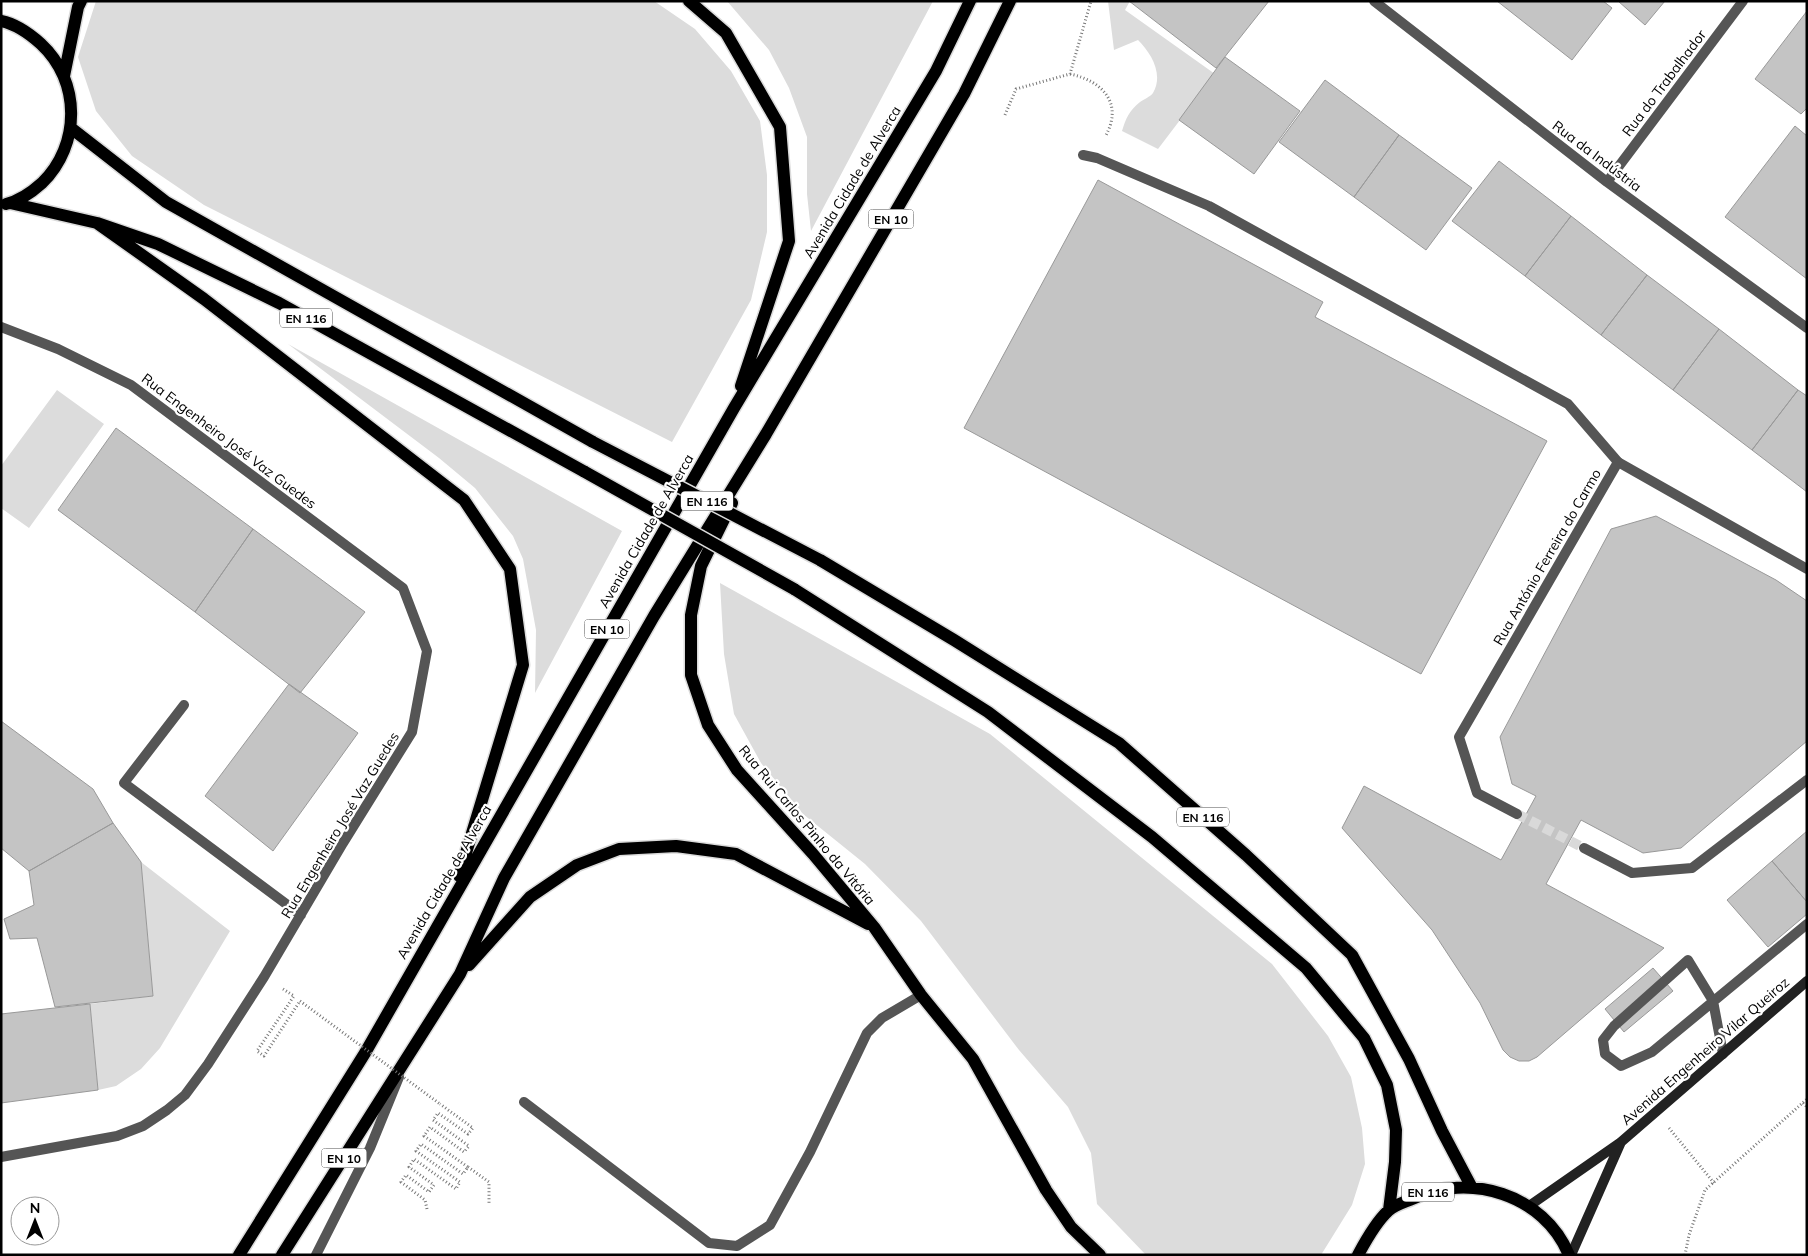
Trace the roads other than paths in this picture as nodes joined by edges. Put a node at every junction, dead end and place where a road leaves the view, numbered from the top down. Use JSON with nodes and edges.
{"nodes":[{"id":1,"x":81,"y":1,"type":"edge"},
{"id":2,"x":688,"y":1,"type":"edge"},
{"id":3,"x":970,"y":1,"type":"edge"},
{"id":4,"x":1010,"y":1,"type":"edge"},
{"id":5,"x":1374,"y":1,"type":"edge"},
{"id":6,"x":1744,"y":1,"type":"edge"},
{"id":7,"x":1,"y":22,"type":"edge"},
{"id":8,"x":64,"y":76,"type":"junction"},
{"id":9,"x":71,"y":128,"type":"junction"},
{"id":10,"x":1083,"y":155,"type":"road end"},
{"id":11,"x":1607,"y":182,"type":"junction"},
{"id":12,"x":6,"y":204,"type":"edge"},
{"id":13,"x":97,"y":223,"type":"junction"},
{"id":14,"x":1,"y":327,"type":"edge"},
{"id":15,"x":1807,"y":328,"type":"edge"},
{"id":16,"x":734,"y":408,"type":"junction"},
{"id":17,"x":766,"y":434,"type":"junction"},
{"id":18,"x":1618,"y":462,"type":"junction"},
{"id":19,"x":1807,"y":569,"type":"edge"},
{"id":20,"x":184,"y":705,"type":"dead end"},
{"id":21,"x":1807,"y":780,"type":"edge"},
{"id":22,"x":1517,"y":814,"type":"tunnel mouth"},
{"id":23,"x":1584,"y":848,"type":"tunnel mouth"},
{"id":24,"x":453,"y":897,"type":"junction"},
{"id":25,"x":301,"y":915,"type":"junction"},
{"id":26,"x":1807,"y":924,"type":"edge"},
{"id":27,"x":874,"y":927,"type":"junction"},
{"id":28,"x":460,"y":974,"type":"junction"},
{"id":29,"x":1807,"y":981,"type":"edge"},
{"id":30,"x":921,"y":995,"type":"junction"},
{"id":31,"x":1713,"y":1001,"type":"junction"},
{"id":32,"x":1722,"y":1054,"type":"junction"},
{"id":33,"x":406,"y":1061,"type":"junction"},
{"id":34,"x":524,"y":1102,"type":"dead end"},
{"id":35,"x":1621,"y":1142,"type":"junction"},
{"id":36,"x":1,"y":1157,"type":"edge"},
{"id":37,"x":1471,"y":1186,"type":"junction"},
{"id":38,"x":1529,"y":1206,"type":"junction"},
{"id":39,"x":1389,"y":1210,"type":"junction"},
{"id":40,"x":239,"y":1255,"type":"edge"},
{"id":41,"x":282,"y":1255,"type":"edge"},
{"id":42,"x":316,"y":1255,"type":"edge"},
{"id":43,"x":1100,"y":1255,"type":"edge"},
{"id":44,"x":1358,"y":1255,"type":"edge"},
{"id":45,"x":1570,"y":1255,"type":"edge"}],
"edges":[{"from":1,"to":8,"type":"main road"},
{"from":2,"to":16,"type":"main road"},
{"from":3,"to":16,"type":"main road","name":"Avenida Cidade de Alverca","number":"EN 10"},
{"from":4,"to":17,"type":"main road","number":"EN 10"},
{"from":5,"to":11,"type":"street","name":"Rua da Indústria"},
{"from":6,"to":11,"type":"street","name":"Rua do Trabalhador"},
{"from":7,"to":8,"type":"main road"},
{"from":8,"to":9,"type":"main road"},
{"from":9,"to":12,"type":"main road"},
{"from":9,"to":37,"type":"main road","number":"EN 116","bridge":true},
{"from":10,"to":18,"type":"street"},
{"from":11,"to":15,"type":"street","name":"Rua da Indústria"},
{"from":12,"to":13,"type":"main road","number":"EN 116"},
{"from":13,"to":24,"type":"main road"},
{"from":13,"to":39,"type":"main road","number":"EN 116","bridge":true},
{"from":14,"to":25,"type":"street","name":"Rua Engenheiro José Vaz Guedes"},
{"from":16,"to":24,"type":"main road","name":"Avenida Cidade de Alverca","number":"EN 10"},
{"from":17,"to":27,"type":"main road","name":"Rua Rui Carlos Pinho da Vitória"},
{"from":17,"to":28,"type":"main road","number":"EN 10"},
{"from":18,"to":19,"type":"street","name":"Rua António Ferreira do Carmo"},
{"from":18,"to":22,"type":"street","name":"Rua António Ferreira do Carmo"},
{"from":20,"to":25,"type":"street"},
{"from":21,"to":23,"type":"street"},
{"from":24,"to":40,"type":"main road","name":"Avenida Cidade de Alverca","number":"EN 10"},
{"from":25,"to":36,"type":"street","name":"Rua Engenheiro José Vaz Guedes"},
{"from":26,"to":31,"type":"street"},
{"from":27,"to":28,"type":"main road","name":"Rua Rui Carlos Pinho da Vitória"},
{"from":27,"to":30,"type":"main road","name":"Rua Rui Carlos Pinho da Vitória"},
{"from":28,"to":33,"type":"main road","number":"EN 10"},
{"from":29,"to":32,"type":"main road","name":"Avenida Engenheiro Vilar Queiroz"},
{"from":30,"to":34,"type":"street"},
{"from":30,"to":43,"type":"main road","name":"Rua Rui Carlos Pinho da Vitória"},
{"from":31,"to":31,"type":"street"},
{"from":31,"to":32,"type":"street"},
{"from":32,"to":35,"type":"main road","name":"Avenida Engenheiro Vilar Queiroz"},
{"from":33,"to":41,"type":"main road","number":"EN 10"},
{"from":33,"to":42,"type":"street"},
{"from":35,"to":38,"type":"main road","name":"Avenida Engenheiro Vilar Queiroz"},
{"from":35,"to":45,"type":"main road","name":"Avenida Engenheiro Vilar Queiroz"},
{"from":37,"to":38,"type":"main road","number":"EN 116"},
{"from":37,"to":39,"type":"main road","number":"EN 116"},
{"from":38,"to":45,"type":"main road","number":"EN 116"},
{"from":39,"to":44,"type":"main road","number":"EN 116"}]}
